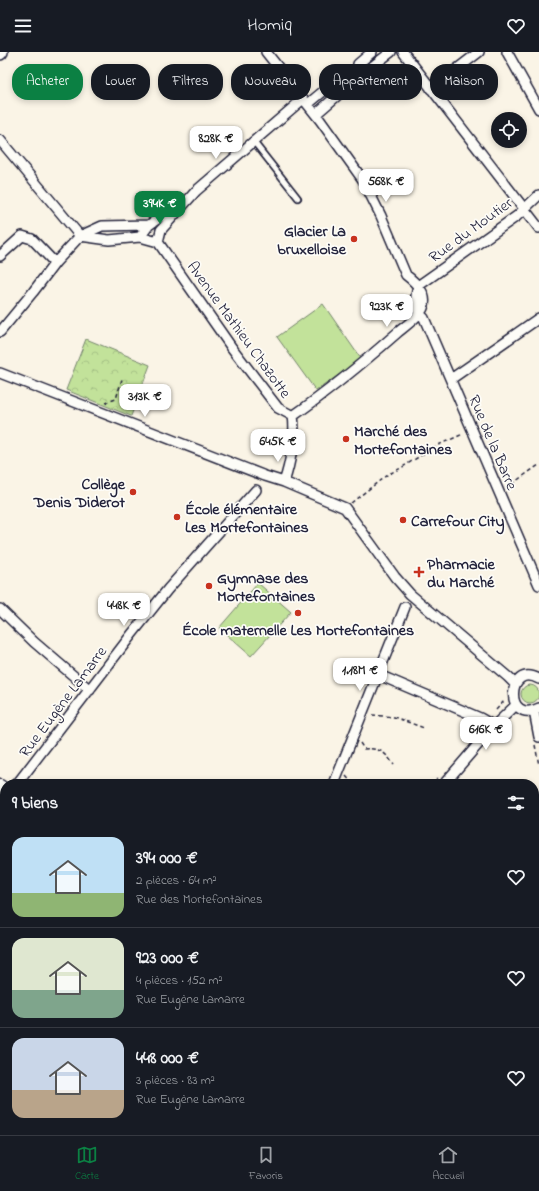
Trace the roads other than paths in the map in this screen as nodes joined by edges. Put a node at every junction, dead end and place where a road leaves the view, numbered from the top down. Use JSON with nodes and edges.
{"nodes":[{"id":1,"x":266,"y":52,"type":"edge"},
{"id":2,"x":372,"y":52,"type":"edge"},
{"id":3,"x":391,"y":52,"type":"edge"},
{"id":4,"x":403,"y":52,"type":"edge"},
{"id":5,"x":479,"y":52,"type":"edge"},
{"id":6,"x":507,"y":52,"type":"edge"},
{"id":7,"x":358,"y":64,"type":"edge"},
{"id":8,"x":375,"y":64,"type":"edge"},
{"id":9,"x":463,"y":64,"type":"edge"},
{"id":10,"x":430,"y":88,"type":"edge"},
{"id":11,"x":319,"y":93,"type":"edge"},
{"id":12,"x":332,"y":100,"type":"edge"},
{"id":13,"x":440,"y":100,"type":"edge"},
{"id":14,"x":306,"y":102,"type":"junction"},
{"id":15,"x":539,"y":109,"type":"edge"},
{"id":16,"x":316,"y":114,"type":"junction"},
{"id":17,"x":0,"y":140,"type":"edge"},
{"id":18,"x":254,"y":142,"type":"junction"},
{"id":19,"x":196,"y":191,"type":"junction"},
{"id":20,"x":539,"y":195,"type":"edge"},
{"id":21,"x":298,"y":198,"type":"dead end"},
{"id":22,"x":524,"y":209,"type":"junction"},
{"id":23,"x":150,"y":225,"type":"junction"},
{"id":24,"x":539,"y":228,"type":"edge"},
{"id":25,"x":80,"y":236,"type":"junction"},
{"id":26,"x":140,"y":236,"type":"junction"},
{"id":27,"x":158,"y":242,"type":"junction"},
{"id":28,"x":0,"y":256,"type":"edge"},
{"id":29,"x":55,"y":263,"type":"junction"},
{"id":30,"x":418,"y":286,"type":"junction"},
{"id":31,"x":419,"y":314,"type":"junction"},
{"id":32,"x":539,"y":318,"type":"edge"},
{"id":33,"x":0,"y":332,"type":"edge"},
{"id":34,"x":0,"y":374,"type":"edge"},
{"id":35,"x":451,"y":379,"type":"junction"},
{"id":36,"x":293,"y":416,"type":"junction"},
{"id":37,"x":284,"y":482,"type":"junction"},
{"id":38,"x":256,"y":490,"type":"dead end"},
{"id":39,"x":536,"y":570,"type":"edge"},
{"id":40,"x":539,"y":585,"type":"edge"},
{"id":41,"x":406,"y":607,"type":"dead end"},
{"id":42,"x":0,"y":609,"type":"edge"},
{"id":43,"x":379,"y":675,"type":"junction"},
{"id":44,"x":538,"y":676,"type":"edge"},
{"id":45,"x":515,"y":684,"type":"junction"},
{"id":46,"x":90,"y":690,"type":"junction"},
{"id":47,"x":516,"y":705,"type":"junction"},
{"id":48,"x":536,"y":709,"type":"edge"},
{"id":49,"x":494,"y":726,"type":"junction"},
{"id":50,"x":539,"y":737,"type":"edge"},
{"id":51,"x":21,"y":779,"type":"edge"},
{"id":52,"x":336,"y":779,"type":"edge"},
{"id":53,"x":448,"y":779,"type":"edge"}],
"edges":[{"from":1,"to":14,"type":"street"},
{"from":2,"to":7,"type":"street"},
{"from":3,"to":8,"type":"street"},
{"from":4,"to":10,"type":"street"},
{"from":5,"to":9,"type":"street"},
{"from":6,"to":15,"type":"street"},
{"from":11,"to":14,"type":"street"},
{"from":12,"to":16,"type":"street"},
{"from":13,"to":22,"type":"street"},
{"from":14,"to":16,"type":"street"},
{"from":14,"to":18,"type":"street"},
{"from":16,"to":30,"type":"street"},
{"from":17,"to":25,"type":"street"},
{"from":18,"to":19,"type":"street"},
{"from":18,"to":21,"type":"lane"},
{"from":19,"to":23,"type":"street"},
{"from":19,"to":27,"type":"street"},
{"from":20,"to":22,"type":"street","name":"Rue du Moutier"},
{"from":22,"to":24,"type":"street"},
{"from":22,"to":30,"type":"street","name":"Rue du Moutier"},
{"from":23,"to":25,"type":"street"},
{"from":23,"to":26,"type":"street"},
{"from":25,"to":26,"type":"street"},
{"from":25,"to":29,"type":"street"},
{"from":26,"to":27,"type":"street"},
{"from":27,"to":36,"type":"street","name":"Avenue Mathieu Chazotte"},
{"from":28,"to":29,"type":"street"},
{"from":29,"to":33,"type":"street"},
{"from":30,"to":31,"type":"street"},
{"from":31,"to":35,"type":"street","name":"Rue de la Barre"},
{"from":31,"to":36,"type":"street"},
{"from":32,"to":35,"type":"street"},
{"from":34,"to":37,"type":"street"},
{"from":35,"to":39,"type":"street","name":"Rue de la Barre"},
{"from":36,"to":37,"type":"street","name":"Avenue Mathieu Chazotte"},
{"from":37,"to":45,"type":"street"},
{"from":38,"to":46,"type":"street","name":"Rue Eugène Lamarre"},
{"from":39,"to":40,"type":"street","name":"Rue de la Barre"},
{"from":41,"to":43,"type":"street"},
{"from":42,"to":46,"type":"street"},
{"from":43,"to":49,"type":"street"},
{"from":43,"to":52,"type":"street"},
{"from":44,"to":45,"type":"street"},
{"from":45,"to":47,"type":"street"},
{"from":46,"to":51,"type":"street","name":"Rue Eugène Lamarre"},
{"from":47,"to":48,"type":"street"},
{"from":47,"to":49,"type":"street"},
{"from":48,"to":50,"type":"street"},
{"from":49,"to":53,"type":"street"}]}
